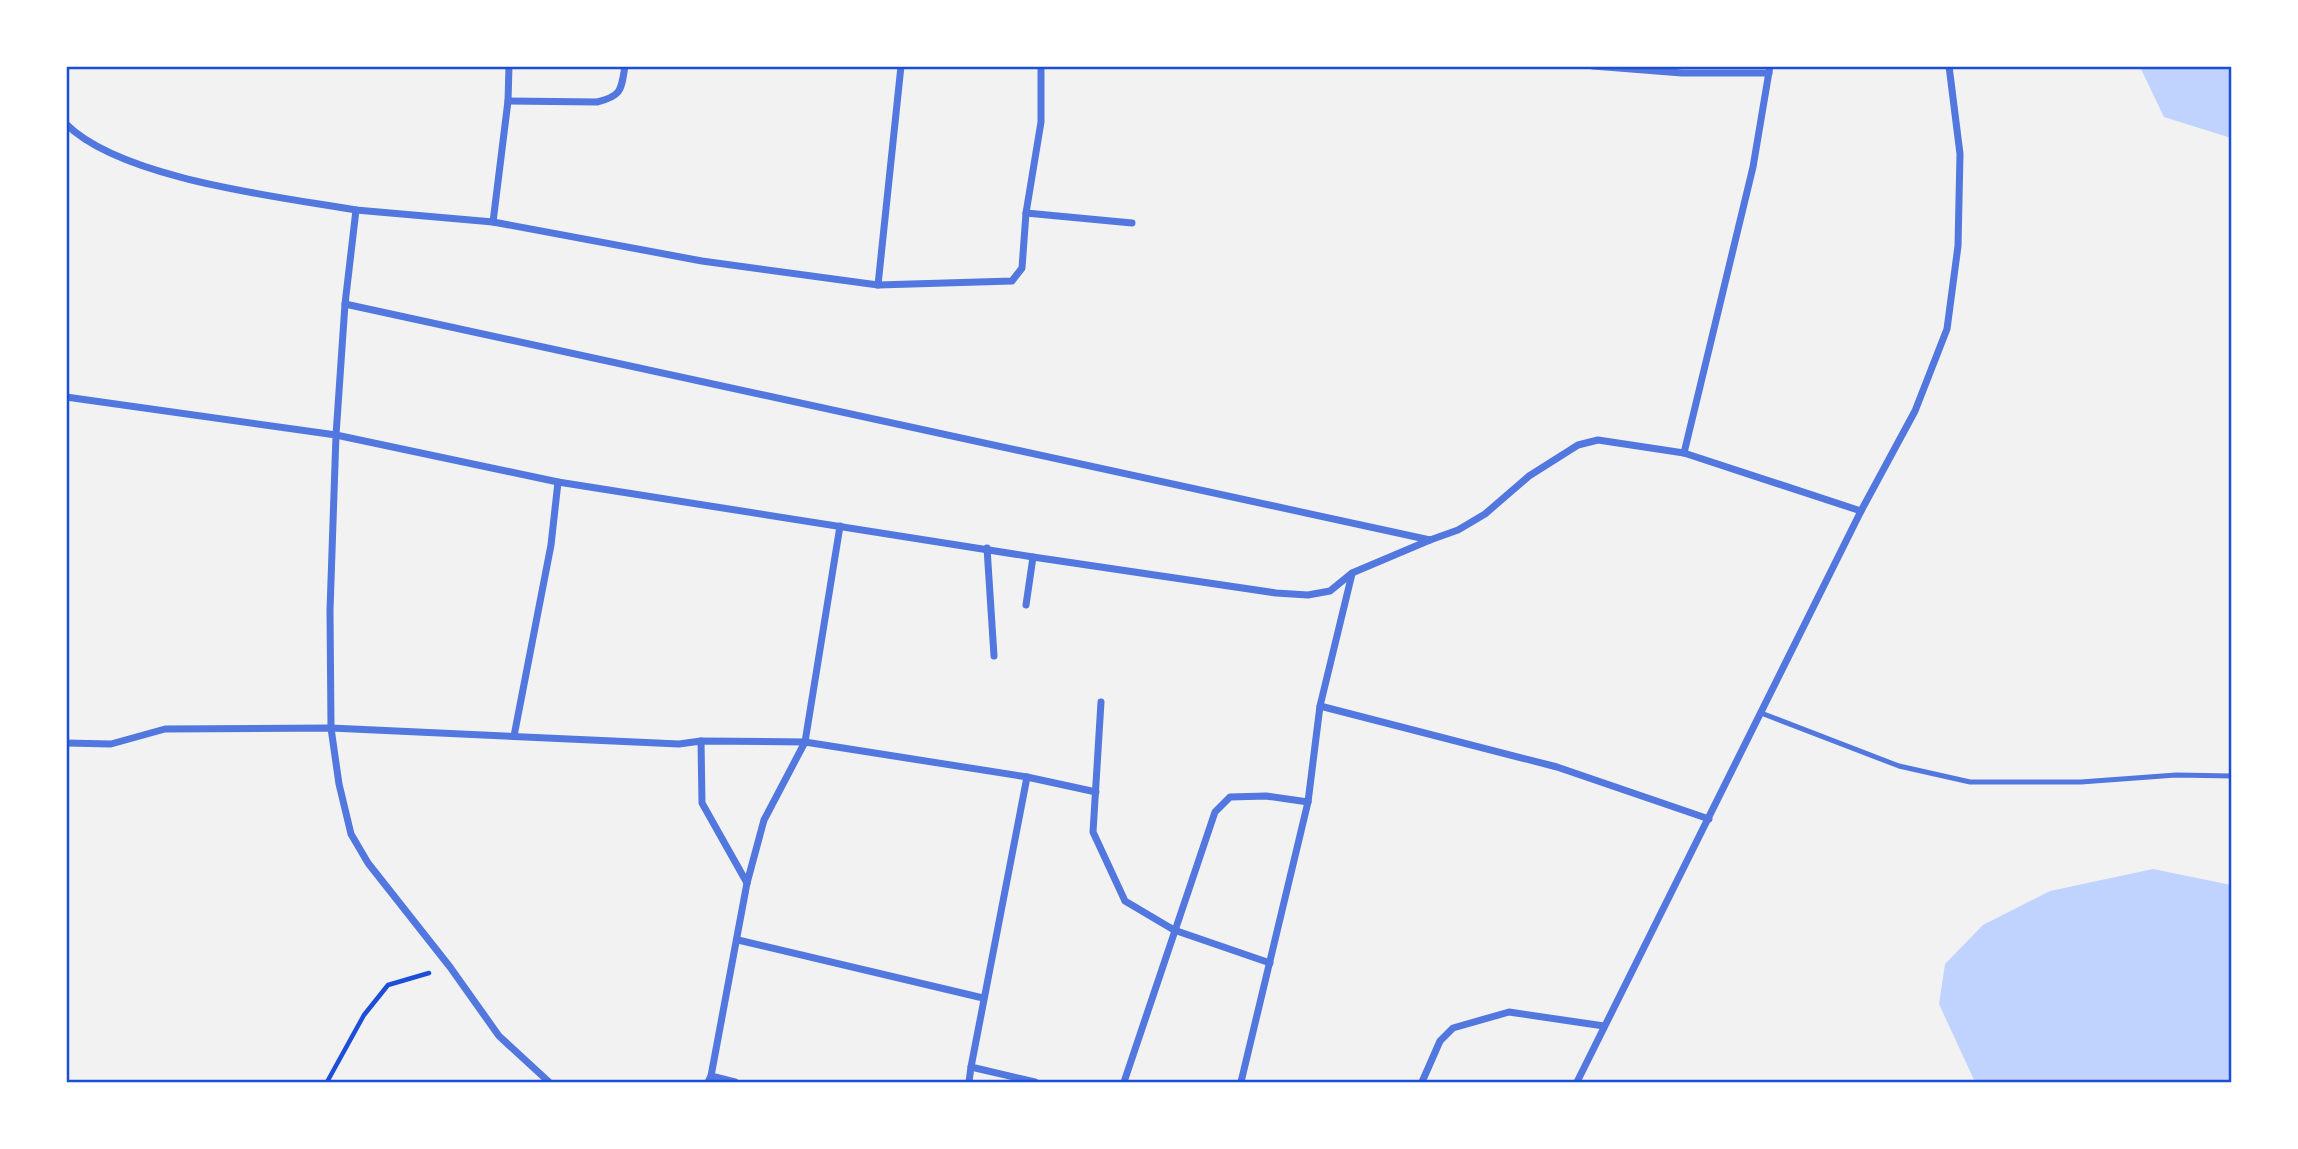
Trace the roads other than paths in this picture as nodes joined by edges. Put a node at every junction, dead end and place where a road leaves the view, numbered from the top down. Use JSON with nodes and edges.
{"nodes":[{"id":1,"x":509,"y":66,"type":"edge"},
{"id":2,"x":625,"y":66,"type":"edge"},
{"id":3,"x":901,"y":66,"type":"edge"},
{"id":4,"x":1041,"y":66,"type":"edge"},
{"id":5,"x":1593,"y":66,"type":"edge"},
{"id":6,"x":1949,"y":66,"type":"edge"},
{"id":7,"x":1770,"y":70,"type":"edge"},
{"id":8,"x":508,"y":102,"type":"junction"},
{"id":9,"x":66,"y":124,"type":"edge"},
{"id":10,"x":356,"y":210,"type":"junction"},
{"id":11,"x":1026,"y":213,"type":"junction"},
{"id":12,"x":492,"y":222,"type":"junction"},
{"id":13,"x":1132,"y":223,"type":"dead end"},
{"id":14,"x":878,"y":285,"type":"junction"},
{"id":15,"x":345,"y":304,"type":"junction"},
{"id":16,"x":66,"y":397,"type":"edge"},
{"id":17,"x":336,"y":435,"type":"junction"},
{"id":18,"x":1684,"y":453,"type":"junction"},
{"id":19,"x":558,"y":482,"type":"junction"},
{"id":20,"x":1861,"y":511,"type":"junction"},
{"id":21,"x":840,"y":526,"type":"junction"},
{"id":22,"x":1430,"y":540,"type":"junction"},
{"id":23,"x":987,"y":548,"type":"junction"},
{"id":24,"x":1033,"y":557,"type":"junction"},
{"id":25,"x":1352,"y":573,"type":"junction"},
{"id":26,"x":1026,"y":605,"type":"dead end"},
{"id":27,"x":994,"y":656,"type":"dead end"},
{"id":28,"x":1101,"y":702,"type":"dead end"},
{"id":29,"x":1320,"y":706,"type":"junction"},
{"id":30,"x":1761,"y":713,"type":"junction"},
{"id":31,"x":331,"y":728,"type":"junction"},
{"id":32,"x":514,"y":736,"type":"junction"},
{"id":33,"x":701,"y":741,"type":"junction"},
{"id":34,"x":805,"y":741,"type":"junction"},
{"id":35,"x":66,"y":743,"type":"edge"},
{"id":36,"x":2231,"y":776,"type":"edge"},
{"id":37,"x":1027,"y":777,"type":"junction"},
{"id":38,"x":1096,"y":792,"type":"junction"},
{"id":39,"x":1308,"y":802,"type":"junction"},
{"id":40,"x":1709,"y":819,"type":"junction"},
{"id":41,"x":747,"y":883,"type":"junction"},
{"id":42,"x":1174,"y":930,"type":"junction"},
{"id":43,"x":738,"y":940,"type":"junction"},
{"id":44,"x":1270,"y":963,"type":"junction"},
{"id":45,"x":983,"y":998,"type":"junction"},
{"id":46,"x":1604,"y":1026,"type":"junction"},
{"id":47,"x":971,"y":1067,"type":"junction"},
{"id":48,"x":710,"y":1079,"type":"edge"},
{"id":49,"x":549,"y":1083,"type":"edge"},
{"id":50,"x":735,"y":1083,"type":"edge"},
{"id":51,"x":969,"y":1083,"type":"edge"},
{"id":52,"x":1035,"y":1083,"type":"edge"},
{"id":53,"x":1124,"y":1083,"type":"edge"},
{"id":54,"x":1241,"y":1083,"type":"edge"},
{"id":55,"x":1422,"y":1083,"type":"edge"},
{"id":56,"x":1577,"y":1083,"type":"edge"}],
"edges":[{"from":1,"to":8,"type":"street"},
{"from":2,"to":8,"type":"street"},
{"from":3,"to":14,"type":"street"},
{"from":4,"to":11,"type":"street"},
{"from":5,"to":7,"type":"street"},
{"from":6,"to":20,"type":"street"},
{"from":7,"to":18,"type":"street"},
{"from":8,"to":12,"type":"street"},
{"from":9,"to":10,"type":"street"},
{"from":10,"to":12,"type":"street"},
{"from":10,"to":15,"type":"street"},
{"from":11,"to":13,"type":"street"},
{"from":11,"to":14,"type":"street"},
{"from":12,"to":14,"type":"street"},
{"from":15,"to":17,"type":"street"},
{"from":15,"to":22,"type":"street"},
{"from":16,"to":17,"type":"street"},
{"from":17,"to":19,"type":"street"},
{"from":17,"to":31,"type":"street"},
{"from":18,"to":20,"type":"street"},
{"from":18,"to":22,"type":"street"},
{"from":19,"to":21,"type":"street"},
{"from":19,"to":32,"type":"street"},
{"from":20,"to":30,"type":"street"},
{"from":21,"to":23,"type":"street"},
{"from":21,"to":34,"type":"street"},
{"from":22,"to":25,"type":"street"},
{"from":23,"to":24,"type":"street"},
{"from":23,"to":27,"type":"street"},
{"from":24,"to":25,"type":"street"},
{"from":24,"to":26,"type":"street"},
{"from":25,"to":29,"type":"street"},
{"from":28,"to":38,"type":"street"},
{"from":29,"to":39,"type":"street"},
{"from":29,"to":40,"type":"street"},
{"from":30,"to":36,"type":"lane"},
{"from":30,"to":40,"type":"street"},
{"from":31,"to":32,"type":"street"},
{"from":31,"to":35,"type":"street"},
{"from":31,"to":49,"type":"street"},
{"from":32,"to":33,"type":"street"},
{"from":33,"to":34,"type":"street"},
{"from":33,"to":41,"type":"street"},
{"from":34,"to":37,"type":"street"},
{"from":34,"to":41,"type":"street"},
{"from":37,"to":38,"type":"street"},
{"from":37,"to":45,"type":"street"},
{"from":38,"to":42,"type":"street"},
{"from":39,"to":42,"type":"street"},
{"from":39,"to":44,"type":"street"},
{"from":40,"to":46,"type":"street"},
{"from":41,"to":43,"type":"street"},
{"from":42,"to":44,"type":"street"},
{"from":42,"to":53,"type":"street"},
{"from":43,"to":45,"type":"street"},
{"from":43,"to":48,"type":"street"},
{"from":44,"to":54,"type":"street"},
{"from":45,"to":47,"type":"street"},
{"from":46,"to":55,"type":"street"},
{"from":46,"to":56,"type":"street"},
{"from":47,"to":51,"type":"street"},
{"from":47,"to":52,"type":"street"},
{"from":48,"to":50,"type":"street"}]}
